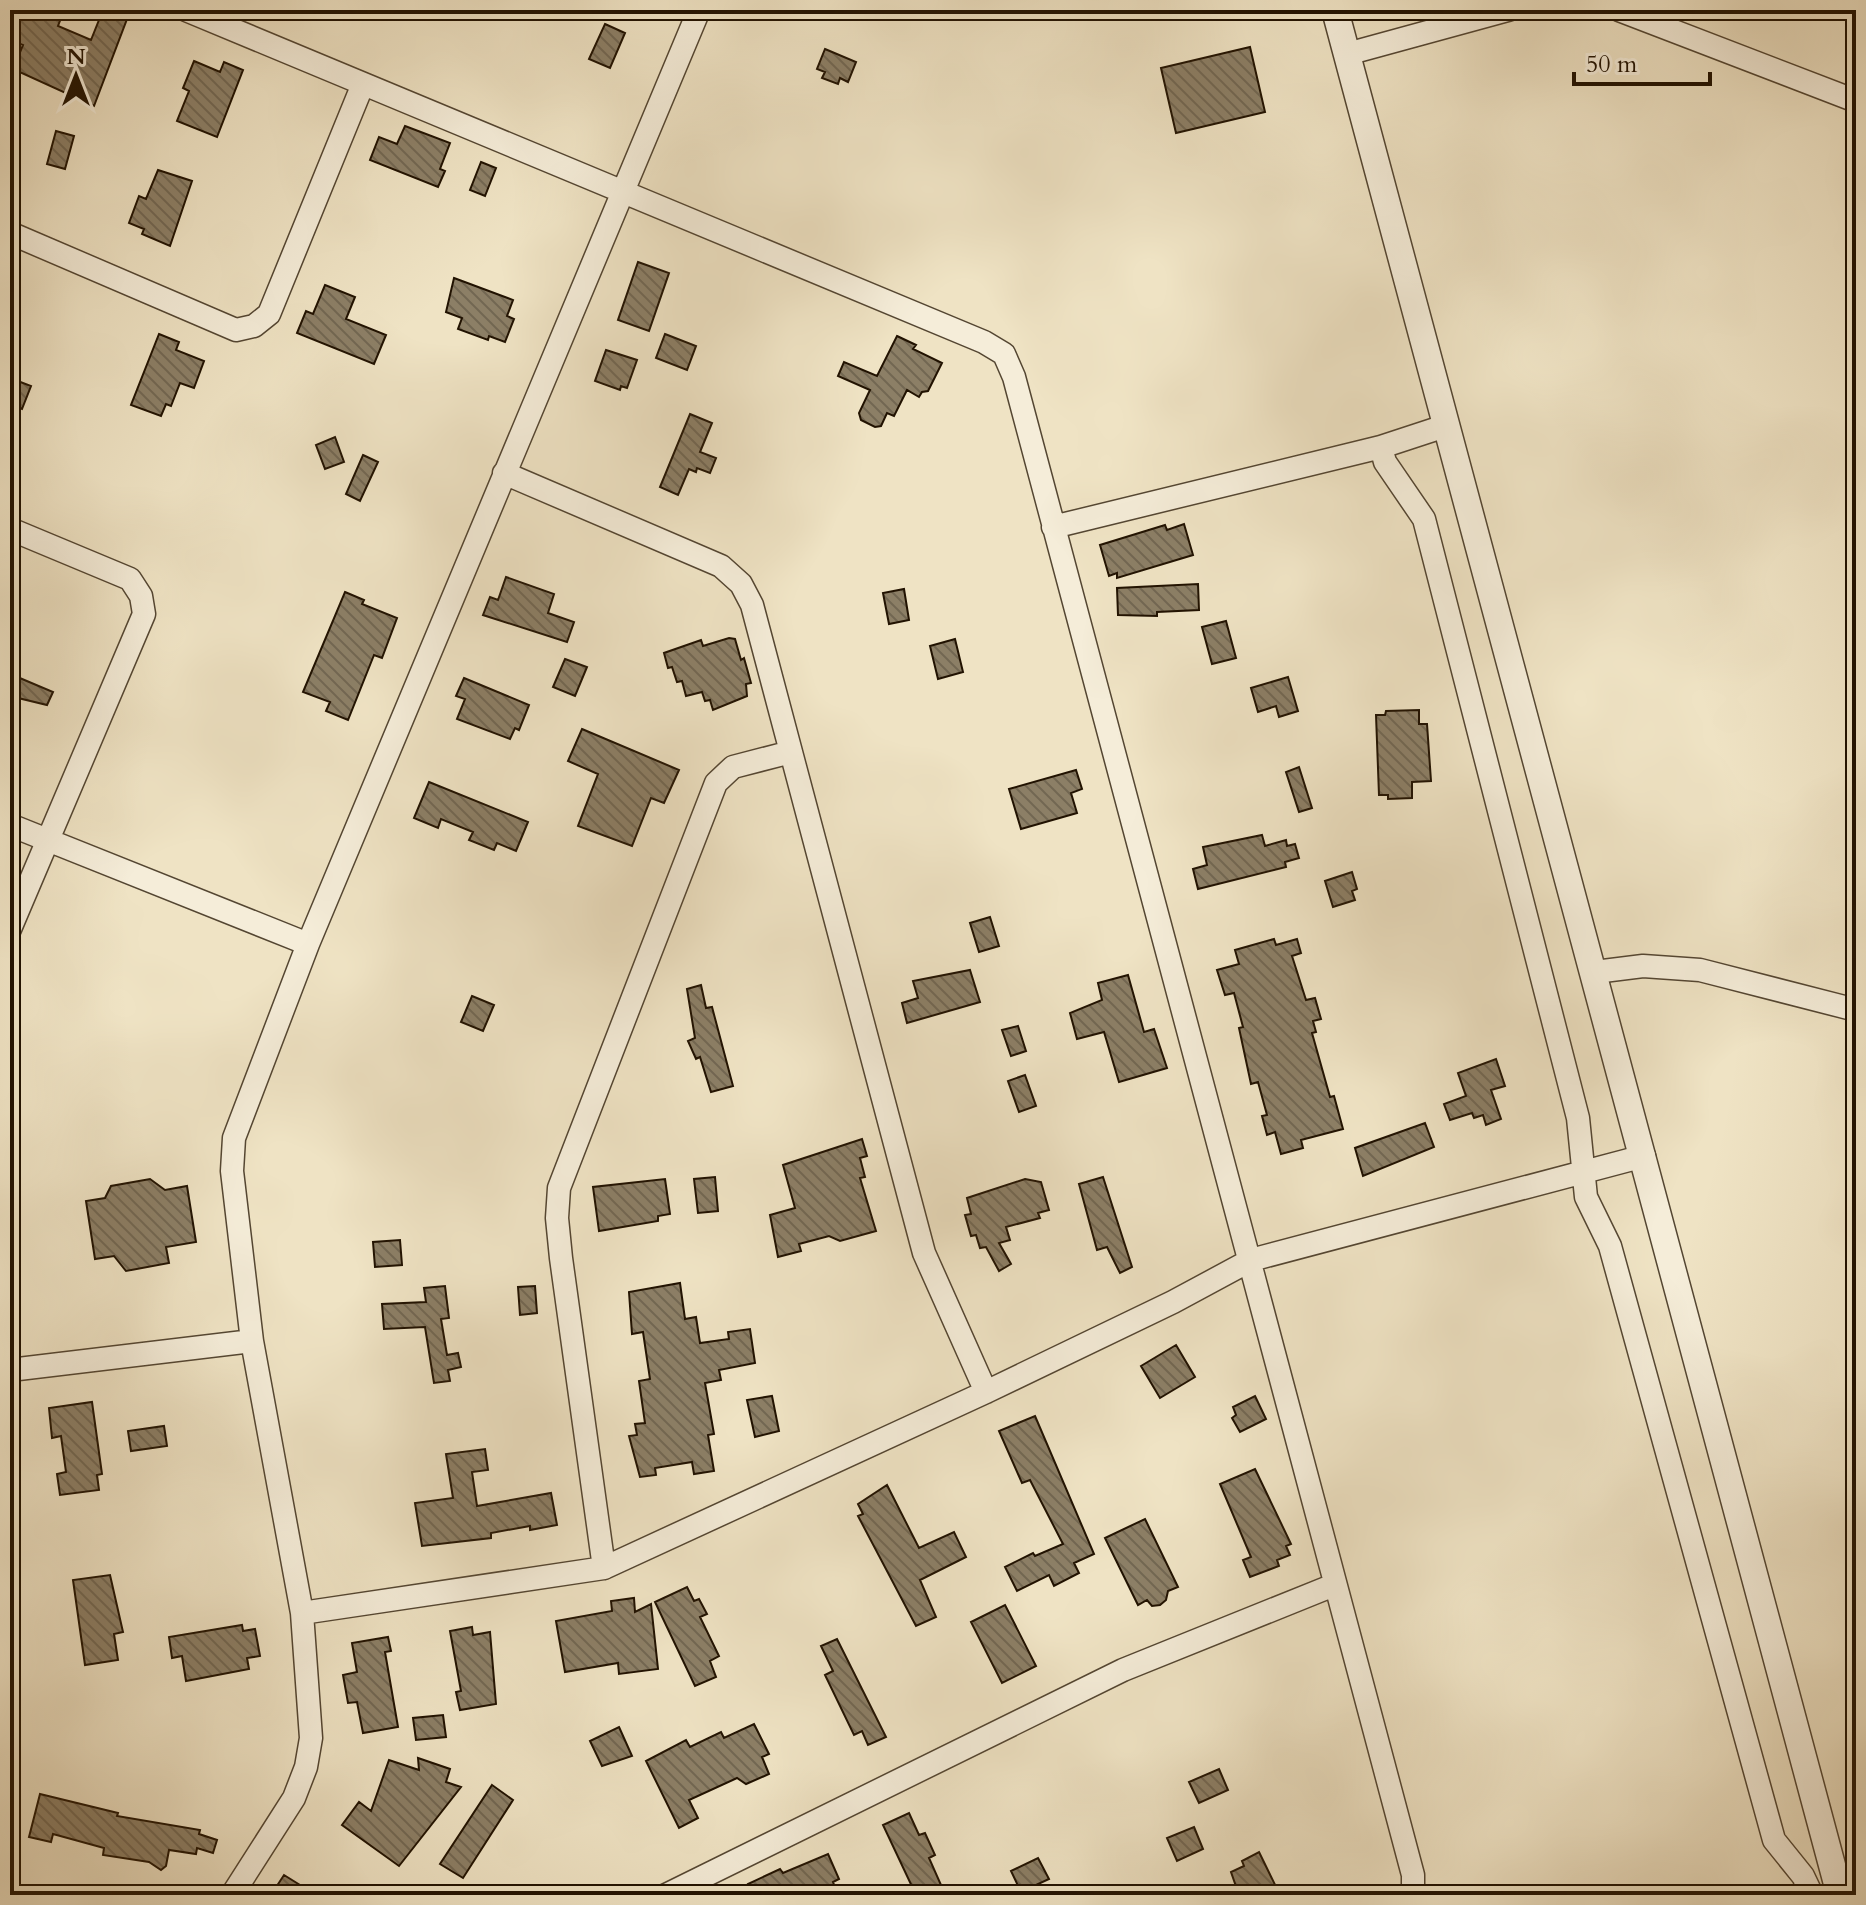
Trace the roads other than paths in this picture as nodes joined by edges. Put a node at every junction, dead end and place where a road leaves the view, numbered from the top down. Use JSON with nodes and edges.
{"nodes":[{"id":1,"x":186,"y":10,"type":"edge"},
{"id":2,"x":699,"y":10,"type":"edge"},
{"id":3,"x":1335,"y":10,"type":"edge"},
{"id":4,"x":1508,"y":10,"type":"edge"},
{"id":5,"x":1619,"y":10,"type":"edge"},
{"id":6,"x":1438,"y":19,"type":"edge"},
{"id":7,"x":1347,"y":54,"type":"junction"},
{"id":8,"x":363,"y":84,"type":"junction"},
{"id":9,"x":1856,"y":101,"type":"edge"},
{"id":10,"x":624,"y":192,"type":"junction"},
{"id":11,"x":10,"y":233,"type":"edge"},
{"id":12,"x":1445,"y":426,"type":"junction"},
{"id":13,"x":1381,"y":447,"type":"junction"},
{"id":14,"x":504,"y":473,"type":"junction"},
{"id":15,"x":1053,"y":527,"type":"junction"},
{"id":16,"x":10,"y":529,"type":"edge"},
{"id":17,"x":791,"y":752,"type":"junction"},
{"id":18,"x":10,"y":825,"type":"edge"},
{"id":19,"x":47,"y":841,"type":"junction"},
{"id":20,"x":10,"y":929,"type":"edge"},
{"id":21,"x":308,"y":944,"type":"junction"},
{"id":22,"x":1595,"y":972,"type":"junction"},
{"id":23,"x":1856,"y":1010,"type":"edge"},
{"id":24,"x":1644,"y":1156,"type":"junction"},
{"id":25,"x":1582,"y":1171,"type":"junction"},
{"id":26,"x":1251,"y":1260,"type":"junction"},
{"id":27,"x":252,"y":1341,"type":"junction"},
{"id":28,"x":10,"y":1370,"type":"edge"},
{"id":29,"x":986,"y":1392,"type":"junction"},
{"id":30,"x":604,"y":1568,"type":"junction"},
{"id":31,"x":1334,"y":1585,"type":"junction"},
{"id":32,"x":302,"y":1613,"type":"junction"},
{"id":33,"x":1856,"y":1891,"type":"edge"},
{"id":34,"x":232,"y":1895,"type":"edge"},
{"id":35,"x":666,"y":1895,"type":"edge"},
{"id":36,"x":1413,"y":1895,"type":"edge"},
{"id":37,"x":1812,"y":1895,"type":"edge"},
{"id":38,"x":1840,"y":1895,"type":"edge"}],
"edges":[{"from":1,"to":8,"type":"street"},
{"from":2,"to":10,"type":"street"},
{"from":3,"to":7,"type":"street"},
{"from":4,"to":6,"type":"street"},
{"from":5,"to":9,"type":"street"},
{"from":6,"to":7,"type":"street"},
{"from":7,"to":12,"type":"street"},
{"from":8,"to":10,"type":"street"},
{"from":8,"to":11,"type":"street"},
{"from":10,"to":14,"type":"street"},
{"from":10,"to":15,"type":"street"},
{"from":12,"to":13,"type":"street"},
{"from":12,"to":22,"type":"street"},
{"from":13,"to":15,"type":"street"},
{"from":13,"to":25,"type":"street"},
{"from":14,"to":17,"type":"street"},
{"from":14,"to":21,"type":"street"},
{"from":15,"to":26,"type":"street"},
{"from":16,"to":19,"type":"street"},
{"from":17,"to":29,"type":"street"},
{"from":17,"to":30,"type":"street"},
{"from":18,"to":19,"type":"street"},
{"from":19,"to":20,"type":"street"},
{"from":19,"to":21,"type":"street"},
{"from":21,"to":27,"type":"street"},
{"from":22,"to":23,"type":"street"},
{"from":22,"to":24,"type":"street"},
{"from":24,"to":25,"type":"street"},
{"from":24,"to":38,"type":"street"},
{"from":25,"to":26,"type":"street"},
{"from":25,"to":37,"type":"street"},
{"from":26,"to":29,"type":"street"},
{"from":26,"to":31,"type":"street"},
{"from":27,"to":28,"type":"street"},
{"from":27,"to":32,"type":"street"},
{"from":29,"to":30,"type":"street"},
{"from":30,"to":32,"type":"street"},
{"from":31,"to":35,"type":"street"},
{"from":31,"to":36,"type":"street"},
{"from":32,"to":34,"type":"street"},
{"from":33,"to":38,"type":"lane"}]}
